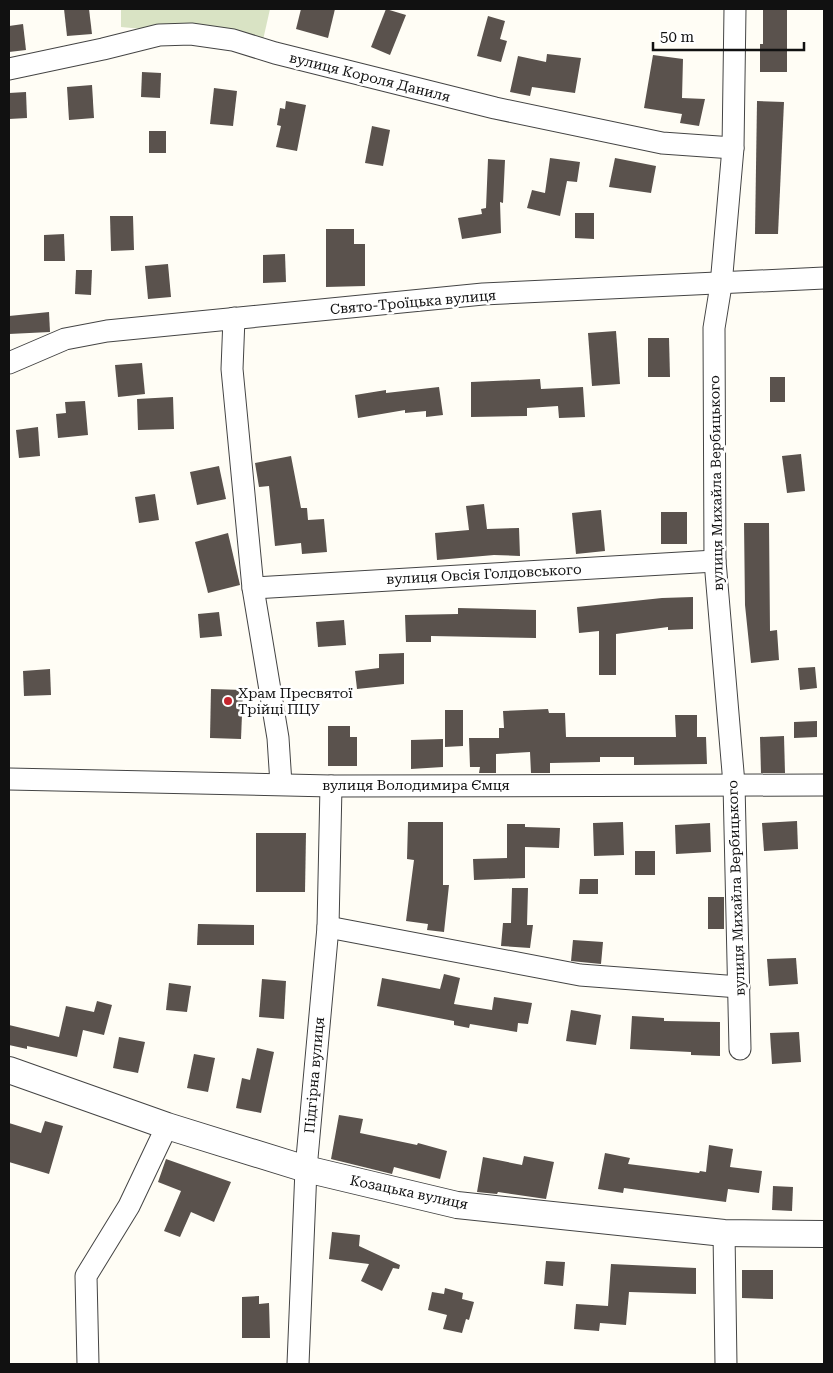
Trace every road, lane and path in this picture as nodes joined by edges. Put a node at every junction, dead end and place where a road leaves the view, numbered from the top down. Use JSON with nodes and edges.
{"nodes":[{"id":1,"x":735,"y":9,"type":"edge"},
{"id":2,"x":9,"y":69,"type":"edge"},
{"id":3,"x":733,"y":148,"type":"junction"},
{"id":4,"x":824,"y":278,"type":"edge"},
{"id":5,"x":721,"y":285,"type":"junction"},
{"id":6,"x":234,"y":318,"type":"junction"},
{"id":7,"x":9,"y":363,"type":"edge"},
{"id":8,"x":715,"y":561,"type":"junction"},
{"id":9,"x":253,"y":588,"type":"junction"},
{"id":10,"x":9,"y":779,"type":"edge"},
{"id":11,"x":281,"y":784,"type":"junction"},
{"id":12,"x":734,"y":784,"type":"junction"},
{"id":13,"x":824,"y":785,"type":"edge"},
{"id":14,"x":331,"y":786,"type":"junction"},
{"id":15,"x":328,"y":927,"type":"junction"},
{"id":16,"x":738,"y":987,"type":"junction"},
{"id":17,"x":740,"y":1048,"type":"dead end"},
{"id":18,"x":9,"y":1070,"type":"edge"},
{"id":19,"x":167,"y":1126,"type":"junction"},
{"id":20,"x":306,"y":1169,"type":"junction"},
{"id":21,"x":724,"y":1233,"type":"junction"},
{"id":22,"x":824,"y":1234,"type":"edge"},
{"id":23,"x":88,"y":1364,"type":"edge"},
{"id":24,"x":298,"y":1364,"type":"edge"},
{"id":25,"x":726,"y":1364,"type":"edge"}],
"edges":[{"from":1,"to":3,"type":"street","name":"вулиця Михайла Вербицького"},
{"from":2,"to":3,"type":"street","name":"вулиця Короля Даниля"},
{"from":3,"to":5,"type":"street","name":"вулиця Михайла Вербицького"},
{"from":4,"to":5,"type":"street","name":"Свято-Троїцька вулиця"},
{"from":5,"to":6,"type":"street","name":"Свято-Троїцька вулиця"},
{"from":5,"to":8,"type":"street","name":"вулиця Михайла Вербицького"},
{"from":6,"to":7,"type":"street","name":"Свято-Троїцька вулиця"},
{"from":6,"to":9,"type":"street"},
{"from":8,"to":9,"type":"street","name":"вулиця Овсія Голдовського"},
{"from":8,"to":12,"type":"street","name":"вулиця Михайла Вербицького"},
{"from":9,"to":11,"type":"street"},
{"from":10,"to":11,"type":"street","name":"вулиця Володимира Ємця"},
{"from":11,"to":14,"type":"street","name":"вулиця Володимира Ємця"},
{"from":12,"to":13,"type":"street","name":"вулиця Володимира Ємця"},
{"from":12,"to":14,"type":"street","name":"вулиця Володимира Ємця"},
{"from":12,"to":16,"type":"street","name":"вулиця Михайла Вербицького"},
{"from":14,"to":15,"type":"street","name":"Підгірна вулиця"},
{"from":15,"to":16,"type":"street"},
{"from":15,"to":20,"type":"street","name":"Підгірна вулиця"},
{"from":16,"to":17,"type":"street","name":"вулиця Михайла Вербицького"},
{"from":18,"to":19,"type":"street","name":"Козацька вулиця"},
{"from":19,"to":20,"type":"street","name":"Козацька вулиця"},
{"from":19,"to":23,"type":"street"},
{"from":20,"to":21,"type":"street","name":"Козацька вулиця"},
{"from":20,"to":24,"type":"street","name":"Підгірна вулиця"},
{"from":21,"to":22,"type":"street","name":"Козацька вулиця"},
{"from":21,"to":25,"type":"street"}]}
